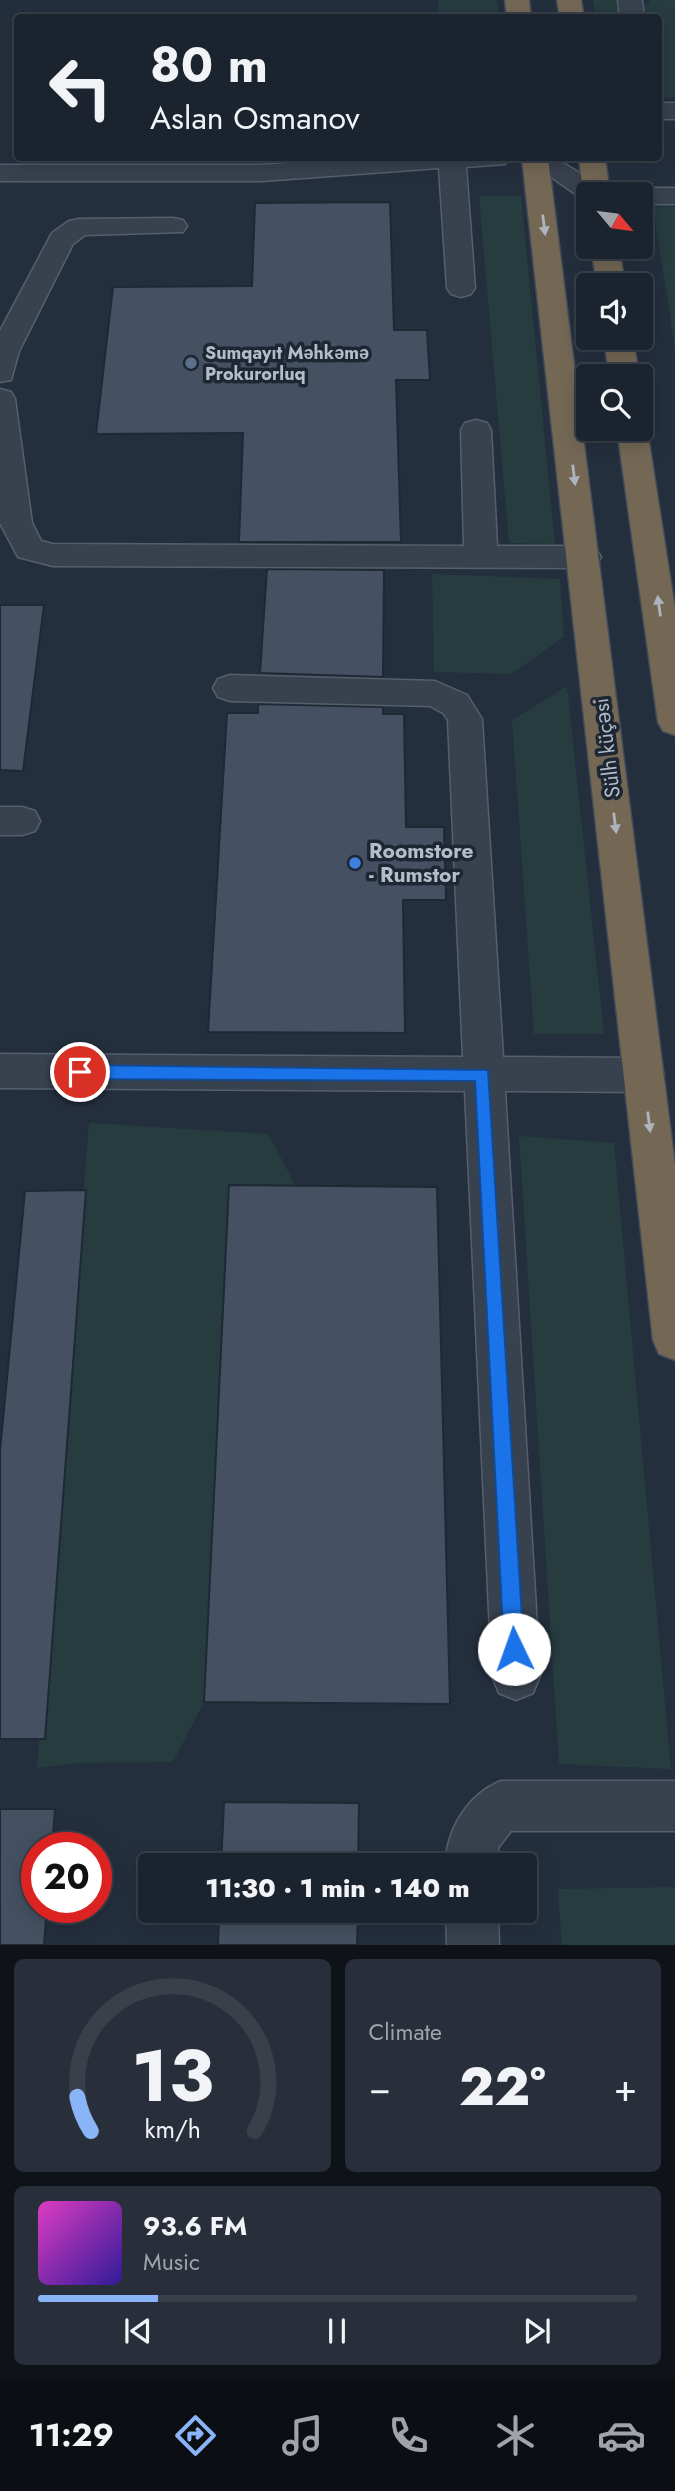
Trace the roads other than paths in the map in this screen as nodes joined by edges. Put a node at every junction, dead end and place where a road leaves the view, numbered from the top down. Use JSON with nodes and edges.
{"nodes":[{"id":1,"x":387,"y":161,"type":"edge"},
{"id":2,"x":452,"y":161,"type":"edge"},
{"id":3,"x":536,"y":161,"type":"edge"},
{"id":4,"x":541,"y":161,"type":"edge"},
{"id":5,"x":592,"y":161,"type":"edge"},
{"id":6,"x":0,"y":173,"type":"edge"},
{"id":7,"x":576,"y":182,"type":"edge"},
{"id":8,"x":594,"y":182,"type":"edge"},
{"id":9,"x":653,"y":196,"type":"edge"},
{"id":10,"x":675,"y":196,"type":"edge"},
{"id":11,"x":173,"y":226,"type":"dead end"},
{"id":12,"x":461,"y":288,"type":"dead end"},
{"id":13,"x":1,"y":358,"type":"edge"},
{"id":14,"x":0,"y":399,"type":"edge"},
{"id":15,"x":475,"y":430,"type":"dead end"},
{"id":16,"x":634,"y":441,"type":"edge"},
{"id":17,"x":481,"y":557,"type":"junction"},
{"id":18,"x":585,"y":557,"type":"junction"},
{"id":19,"x":230,"y":688,"type":"dead end"},
{"id":20,"x":675,"y":722,"type":"edge"},
{"id":21,"x":0,"y":1071,"type":"edge"},
{"id":22,"x":482,"y":1074,"type":"junction"},
{"id":23,"x":644,"y":1074,"type":"junction"},
{"id":24,"x":675,"y":1340,"type":"edge"},
{"id":25,"x":516,"y":1676,"type":"dead end"},
{"id":26,"x":675,"y":1806,"type":"edge"},
{"id":27,"x":472,"y":1853,"type":"edge"},
{"id":28,"x":472,"y":1923,"type":"edge"},
{"id":29,"x":473,"y":1945,"type":"edge"}],
"edges":[{"from":1,"to":6,"type":"street"},
{"from":2,"to":12,"type":"street"},
{"from":3,"to":18,"type":"highway","name":"Sülh küçəsi","one_way":true},
{"from":4,"to":7,"type":"street"},
{"from":5,"to":8,"type":"highway"},
{"from":9,"to":10,"type":"street"},
{"from":11,"to":13,"type":"street"},
{"from":14,"to":17,"type":"street"},
{"from":15,"to":17,"type":"street"},
{"from":20,"to":16,"type":"highway","one_way":true},
{"from":17,"to":18,"type":"street"},
{"from":18,"to":23,"type":"highway","name":"Sülh küçəsi","one_way":true},
{"from":19,"to":22,"type":"street"},
{"from":21,"to":22,"type":"street"},
{"from":22,"to":23,"type":"street"},
{"from":22,"to":25,"type":"street"},
{"from":23,"to":24,"type":"highway","name":"Sülh küçəsi","one_way":true},
{"from":26,"to":27,"type":"street"},
{"from":28,"to":29,"type":"street"}]}
